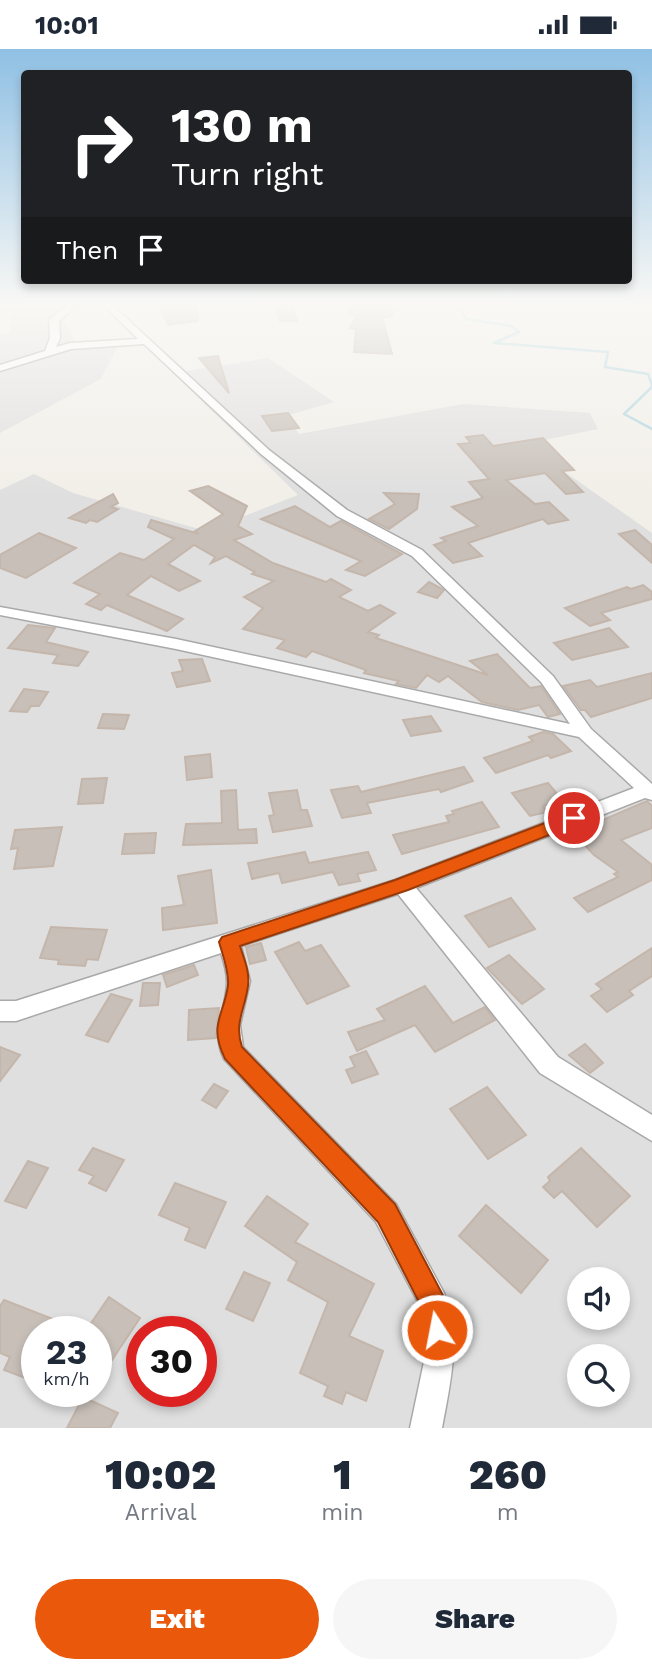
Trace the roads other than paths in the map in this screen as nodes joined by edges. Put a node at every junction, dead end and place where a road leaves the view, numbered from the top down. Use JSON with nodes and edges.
{"nodes":[{"id":1,"x":177,"y":368,"type":"edge"},
{"id":2,"x":0,"y":611,"type":"edge"},
{"id":3,"x":585,"y":733,"type":"junction"},
{"id":4,"x":650,"y":792,"type":"edge"},
{"id":5,"x":402,"y":885,"type":"junction"},
{"id":6,"x":229,"y":942,"type":"junction"},
{"id":7,"x":0,"y":1011,"type":"edge"},
{"id":8,"x":652,"y":1129,"type":"edge"},
{"id":9,"x":426,"y":1428,"type":"edge"}],
"edges":[{"from":1,"to":3,"type":"street"},
{"from":2,"to":3,"type":"street"},
{"from":3,"to":4,"type":"street"},
{"from":4,"to":5,"type":"street"},
{"from":5,"to":6,"type":"street"},
{"from":5,"to":8,"type":"street"},
{"from":6,"to":7,"type":"street"},
{"from":6,"to":9,"type":"street"}]}
